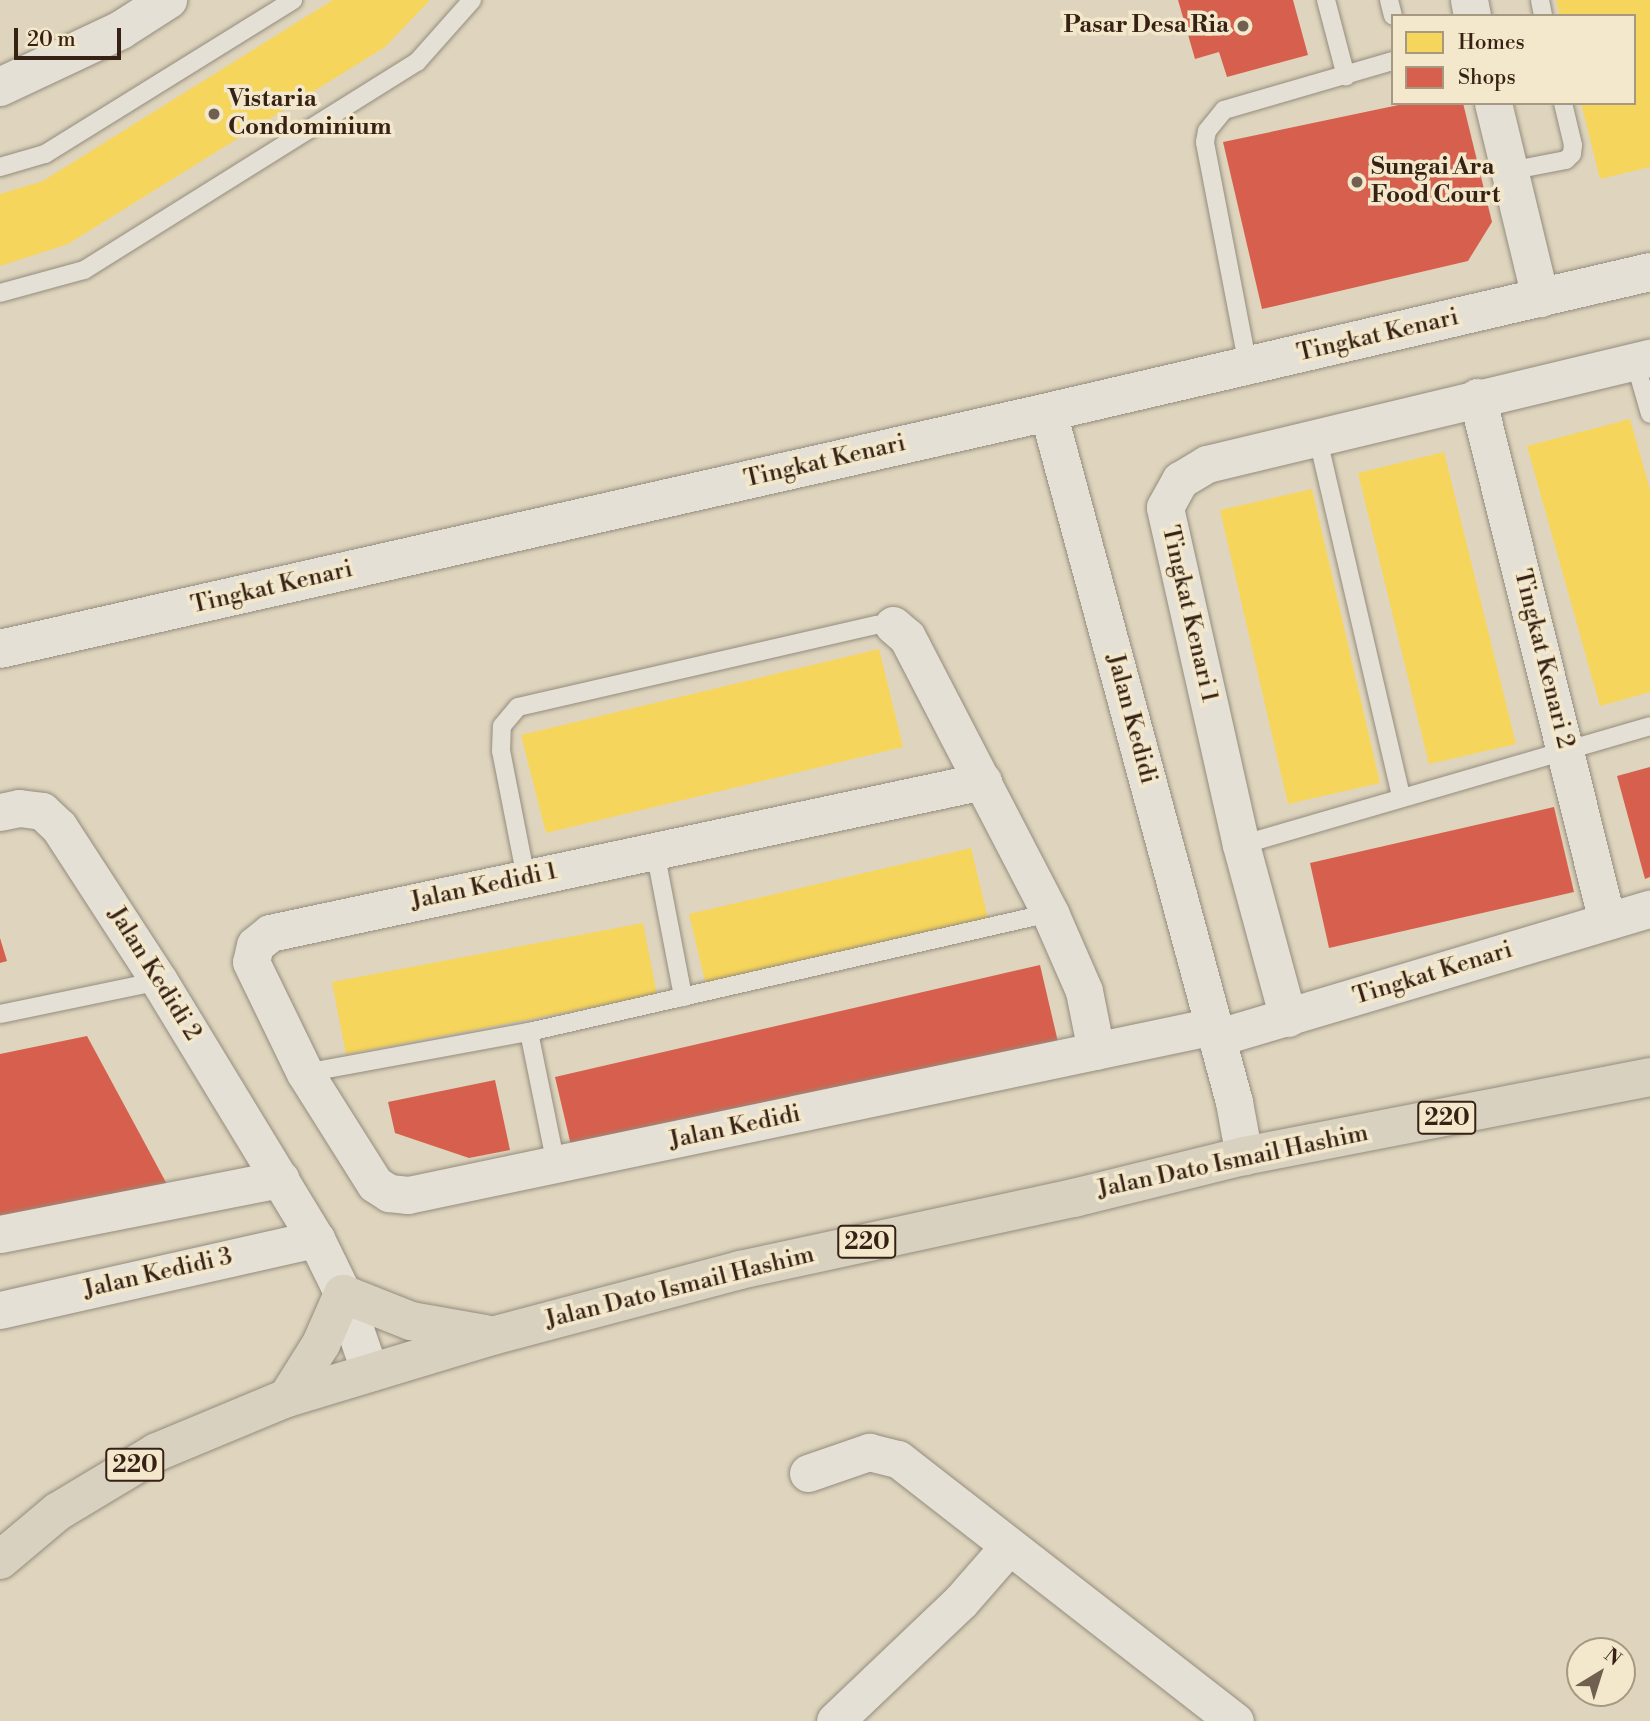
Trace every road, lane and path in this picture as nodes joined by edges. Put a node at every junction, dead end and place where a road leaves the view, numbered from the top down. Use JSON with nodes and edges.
{"nodes":[{"id":1,"x":168,"y":0,"type":"edge"},
{"id":2,"x":293,"y":0,"type":"edge"},
{"id":3,"x":472,"y":0,"type":"edge"},
{"id":4,"x":1326,"y":0,"type":"edge"},
{"id":5,"x":1391,"y":62,"type":"edge"},
{"id":6,"x":1346,"y":75,"type":"junction"},
{"id":7,"x":0,"y":87,"type":"edge"},
{"id":8,"x":1493,"y":105,"type":"edge"},
{"id":9,"x":1563,"y":105,"type":"edge"},
{"id":10,"x":0,"y":167,"type":"edge"},
{"id":11,"x":1509,"y":171,"type":"junction"},
{"id":12,"x":1650,"y":272,"type":"edge"},
{"id":13,"x":0,"y":293,"type":"edge"},
{"id":14,"x":1540,"y":298,"type":"junction"},
{"id":15,"x":1643,"y":360,"type":"edge"},
{"id":16,"x":1248,"y":366,"type":"junction"},
{"id":17,"x":1477,"y":397,"type":"junction"},
{"id":18,"x":1048,"y":412,"type":"junction"},
{"id":19,"x":1650,"y":414,"type":"edge"},
{"id":20,"x":1317,"y":435,"type":"junction"},
{"id":21,"x":893,"y":625,"type":"joint"},
{"id":22,"x":0,"y":649,"type":"edge"},
{"id":23,"x":1650,"y":726,"type":"edge"},
{"id":24,"x":1566,"y":751,"type":"junction"},
{"id":25,"x":983,"y":781,"type":"junction"},
{"id":26,"x":1402,"y":796,"type":"junction"},
{"id":27,"x":0,"y":812,"type":"edge"},
{"id":28,"x":1241,"y":845,"type":"junction"},
{"id":29,"x":656,"y":850,"type":"junction"},
{"id":30,"x":526,"y":878,"type":"junction"},
{"id":31,"x":1650,"y":909,"type":"edge"},
{"id":32,"x":1050,"y":913,"type":"junction"},
{"id":33,"x":1608,"y":921,"type":"junction"},
{"id":34,"x":159,"y":981,"type":"junction"},
{"id":35,"x":683,"y":996,"type":"junction"},
{"id":36,"x":0,"y":1014,"type":"edge"},
{"id":37,"x":1288,"y":1018,"type":"junction"},
{"id":38,"x":529,"y":1032,"type":"junction"},
{"id":39,"x":1215,"y":1032,"type":"junction"},
{"id":40,"x":1096,"y":1051,"type":"junction"},
{"id":41,"x":305,"y":1073,"type":"junction"},
{"id":42,"x":1650,"y":1077,"type":"edge"},
{"id":43,"x":1244,"y":1156,"type":"junction"},
{"id":44,"x":556,"y":1166,"type":"junction"},
{"id":45,"x":281,"y":1179,"type":"junction"},
{"id":46,"x":375,"y":1184,"type":"joint"},
{"id":47,"x":0,"y":1234,"type":"edge"},
{"id":48,"x":316,"y":1239,"type":"junction"},
{"id":49,"x":343,"y":1294,"type":"junction"},
{"id":50,"x":0,"y":1310,"type":"edge"},
{"id":51,"x":492,"y":1336,"type":"junction"},
{"id":52,"x":370,"y":1373,"type":"junction"},
{"id":53,"x":287,"y":1398,"type":"junction"},
{"id":54,"x":808,"y":1473,"type":"dead end"},
{"id":55,"x":1009,"y":1546,"type":"junction"},
{"id":56,"x":0,"y":1560,"type":"edge"},
{"id":57,"x":835,"y":1721,"type":"edge"},
{"id":58,"x":1235,"y":1721,"type":"edge"}],
"edges":[{"from":1,"to":7,"type":"street"},
{"from":2,"to":10,"type":"lane"},
{"from":3,"to":13,"type":"lane"},
{"from":4,"to":6,"type":"lane"},
{"from":5,"to":6,"type":"lane"},
{"from":6,"to":16,"type":"lane"},
{"from":8,"to":11,"type":"street"},
{"from":9,"to":11,"type":"lane"},
{"from":11,"to":14,"type":"street"},
{"from":12,"to":14,"type":"street","name":"Tingkat Kenari"},
{"from":14,"to":16,"type":"street","name":"Tingkat Kenari"},
{"from":15,"to":17,"type":"street","name":"Tingkat Kenari 1"},
{"from":15,"to":19,"type":"lane"},
{"from":16,"to":18,"type":"street","name":"Tingkat Kenari"},
{"from":17,"to":20,"type":"street","name":"Tingkat Kenari 1"},
{"from":17,"to":24,"type":"street","name":"Tingkat Kenari 2"},
{"from":18,"to":22,"type":"street","name":"Tingkat Kenari"},
{"from":18,"to":39,"type":"street","name":"Jalan Kedidi"},
{"from":20,"to":26,"type":"lane"},
{"from":20,"to":28,"type":"street","name":"Tingkat Kenari 1"},
{"from":21,"to":25,"type":"street"},
{"from":21,"to":30,"type":"lane"},
{"from":23,"to":24,"type":"lane"},
{"from":24,"to":26,"type":"lane"},
{"from":24,"to":33,"type":"street","name":"Tingkat Kenari 2"},
{"from":25,"to":29,"type":"street","name":"Jalan Kedidi 1"},
{"from":25,"to":32,"type":"street"},
{"from":26,"to":28,"type":"lane"},
{"from":27,"to":34,"type":"street","name":"Jalan Kedidi 2"},
{"from":28,"to":37,"type":"street","name":"Tingkat Kenari 1"},
{"from":29,"to":30,"type":"street","name":"Jalan Kedidi 1"},
{"from":29,"to":35,"type":"lane"},
{"from":30,"to":41,"type":"street","name":"Jalan Kedidi 1"},
{"from":31,"to":33,"type":"street","name":"Tingkat Kenari"},
{"from":32,"to":35,"type":"lane"},
{"from":32,"to":40,"type":"street"},
{"from":33,"to":37,"type":"street","name":"Tingkat Kenari"},
{"from":34,"to":36,"type":"lane"},
{"from":34,"to":45,"type":"street","name":"Jalan Kedidi 2"},
{"from":35,"to":38,"type":"lane"},
{"from":37,"to":39,"type":"street","name":"Tingkat Kenari"},
{"from":38,"to":41,"type":"lane"},
{"from":38,"to":44,"type":"lane"},
{"from":39,"to":40,"type":"street","name":"Jalan Kedidi"},
{"from":39,"to":43,"type":"street","name":"Jalan Kedidi"},
{"from":40,"to":44,"type":"street","name":"Jalan Kedidi"},
{"from":41,"to":46,"type":"street","name":"Jalan Kedidi 1"},
{"from":42,"to":43,"type":"main road","name":"Jalan Dato Ismail Hashim","number":"220"},
{"from":43,"to":51,"type":"main road","name":"Jalan Dato Ismail Hashim","number":"220"},
{"from":44,"to":46,"type":"street","name":"Jalan Kedidi"},
{"from":45,"to":47,"type":"street"},
{"from":45,"to":48,"type":"street","name":"Jalan Kedidi 2"},
{"from":48,"to":49,"type":"street","name":"Jalan Kedidi 2"},
{"from":48,"to":50,"type":"street","name":"Jalan Kedidi 3"},
{"from":49,"to":51,"type":"main road"},
{"from":49,"to":52,"type":"street","name":"Jalan Kedidi 2"},
{"from":49,"to":53,"type":"main road"},
{"from":51,"to":52,"type":"main road","name":"Jalan Dato Ismail Hashim","number":"220"},
{"from":52,"to":53,"type":"main road","name":"Jalan Dato Ismail Hashim","number":"220"},
{"from":53,"to":56,"type":"main road","name":"Jalan Dato Ismail Hashim","number":"220"},
{"from":54,"to":55,"type":"street"},
{"from":55,"to":57,"type":"street"},
{"from":55,"to":58,"type":"street"}]}
